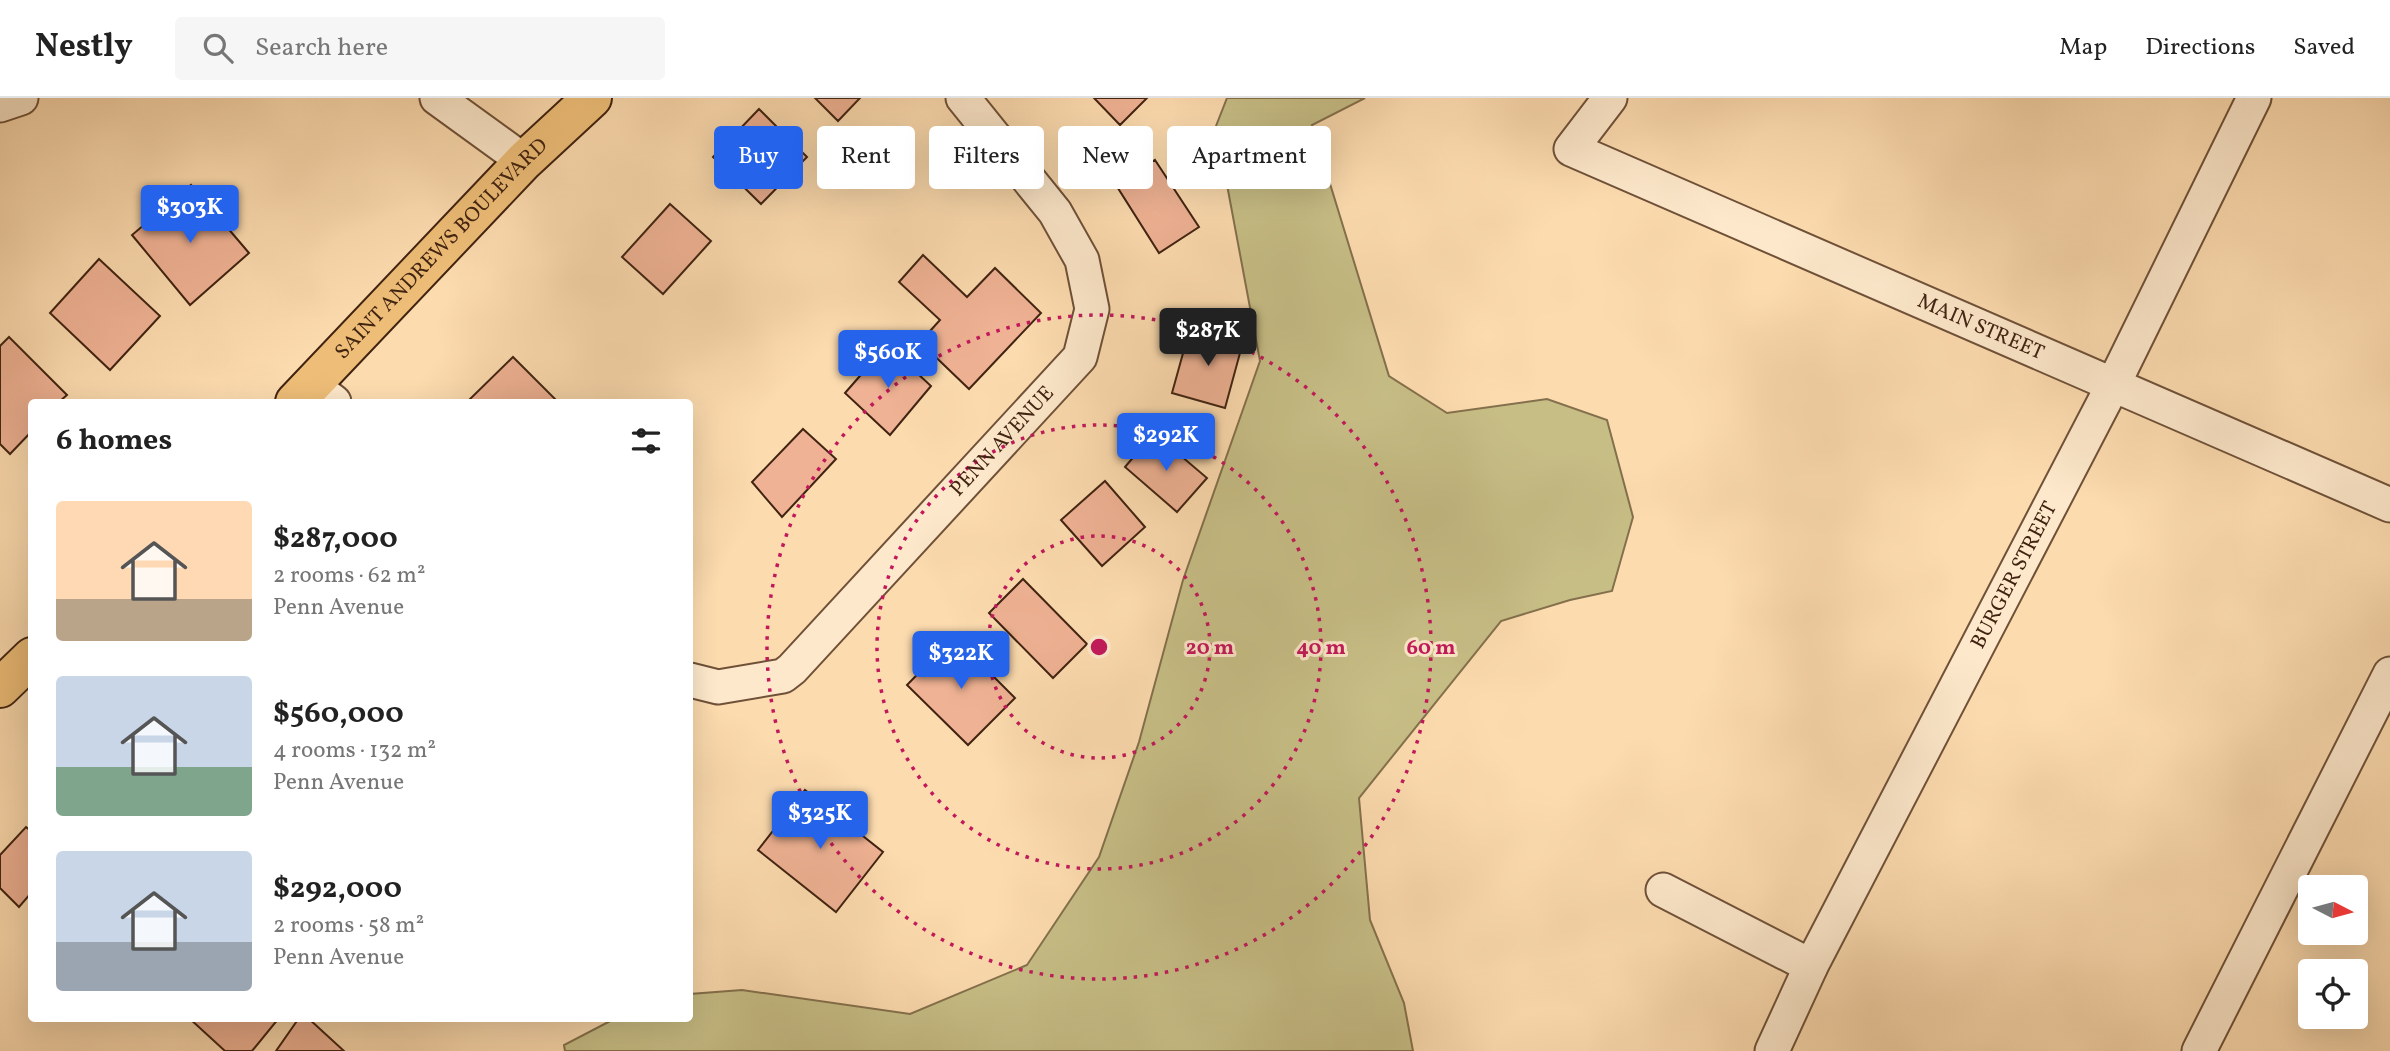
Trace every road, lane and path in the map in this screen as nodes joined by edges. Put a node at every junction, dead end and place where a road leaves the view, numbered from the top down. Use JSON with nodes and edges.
{"nodes":[{"id":1,"x":21,"y":98,"type":"edge"},
{"id":2,"x":437,"y":98,"type":"edge"},
{"id":3,"x":592,"y":98,"type":"edge"},
{"id":4,"x":963,"y":98,"type":"edge"},
{"id":5,"x":1610,"y":98,"type":"edge"},
{"id":6,"x":2254,"y":98,"type":"edge"},
{"id":7,"x":0,"y":105,"type":"edge"},
{"id":8,"x":524,"y":161,"type":"junction"},
{"id":9,"x":2113,"y":385,"type":"junction"},
{"id":10,"x":313,"y":397,"type":"edge"},
{"id":11,"x":2390,"y":505,"type":"edge"},
{"id":12,"x":28,"y":661,"type":"edge"},
{"id":13,"x":2390,"y":674,"type":"edge"},
{"id":14,"x":693,"y":681,"type":"edge"},
{"id":15,"x":0,"y":688,"type":"edge"},
{"id":16,"x":1662,"y":890,"type":"dead end"},
{"id":17,"x":1811,"y":966,"type":"junction"},
{"id":18,"x":1772,"y":1051,"type":"edge"},
{"id":19,"x":2199,"y":1051,"type":"edge"}],
"edges":[{"from":1,"to":7,"type":"street"},
{"from":2,"to":8,"type":"street"},
{"from":3,"to":8,"type":"main road","name":"SAINT ANDREWS BOULEVARD"},
{"from":4,"to":14,"type":"street","name":"PENN AVENUE"},
{"from":5,"to":9,"type":"street","name":"MAIN STREET"},
{"from":6,"to":9,"type":"street","name":"BURGER STREET"},
{"from":8,"to":10,"type":"main road","name":"SAINT ANDREWS BOULEVARD"},
{"from":9,"to":11,"type":"street","name":"MAIN STREET"},
{"from":9,"to":17,"type":"street","name":"BURGER STREET"},
{"from":12,"to":15,"type":"main road"},
{"from":13,"to":19,"type":"street"},
{"from":16,"to":17,"type":"street"},
{"from":17,"to":18,"type":"street","name":"BURGER STREET"}]}
